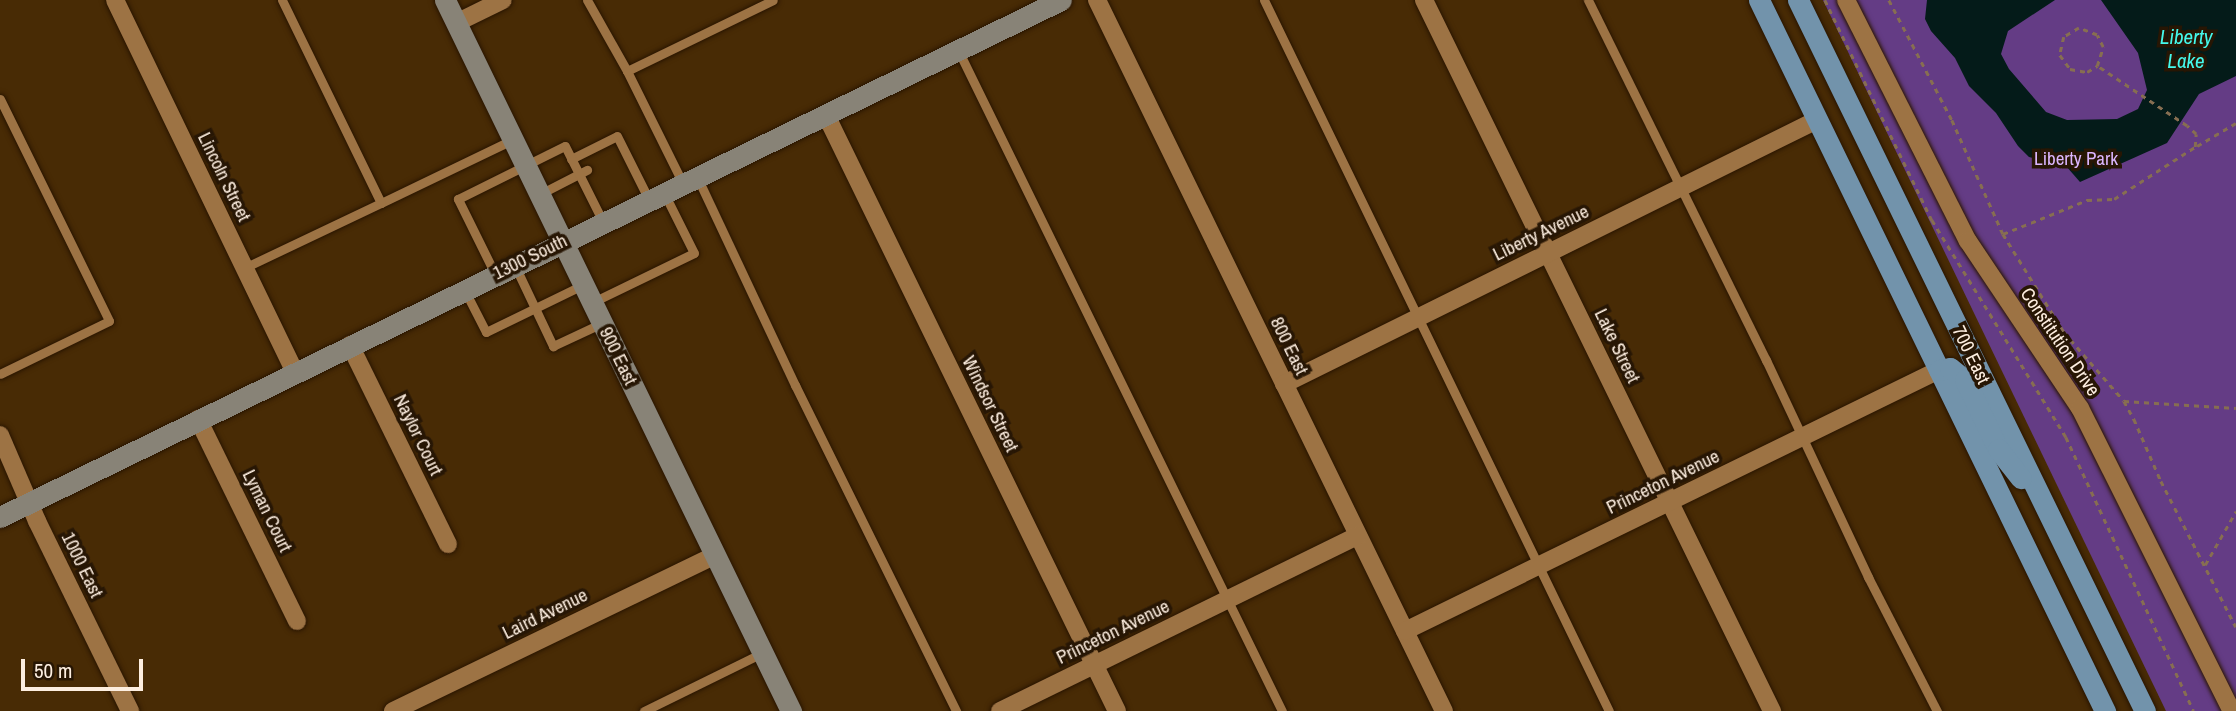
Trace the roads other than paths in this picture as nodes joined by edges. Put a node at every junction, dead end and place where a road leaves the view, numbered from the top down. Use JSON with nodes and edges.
{"nodes":[{"id":1,"x":115,"y":0,"type":"edge"},
{"id":2,"x":282,"y":0,"type":"edge"},
{"id":3,"x":445,"y":0,"type":"edge"},
{"id":4,"x":503,"y":0,"type":"edge"},
{"id":5,"x":587,"y":0,"type":"edge"},
{"id":6,"x":773,"y":0,"type":"edge"},
{"id":7,"x":1061,"y":0,"type":"edge"},
{"id":8,"x":1097,"y":0,"type":"edge"},
{"id":9,"x":1264,"y":0,"type":"edge"},
{"id":10,"x":1424,"y":0,"type":"edge"},
{"id":11,"x":1588,"y":0,"type":"edge"},
{"id":12,"x":1759,"y":0,"type":"edge"},
{"id":13,"x":1798,"y":0,"type":"edge"},
{"id":14,"x":1846,"y":0,"type":"edge"},
{"id":15,"x":456,"y":23,"type":"junction"},
{"id":16,"x":958,"y":50,"type":"junction"},
{"id":17,"x":627,"y":71,"type":"junction"},
{"id":18,"x":0,"y":99,"type":"edge"},
{"id":19,"x":826,"y":115,"type":"junction"},
{"id":20,"x":1817,"y":120,"type":"junction"},
{"id":21,"x":513,"y":139,"type":"junction"},
{"id":22,"x":571,"y":159,"type":"junction"},
{"id":23,"x":526,"y":165,"type":"junction"},
{"id":24,"x":583,"y":172,"type":"junction"},
{"id":25,"x":673,"y":188,"type":"junction"},
{"id":26,"x":1681,"y":188,"type":"junction"},
{"id":27,"x":540,"y":194,"type":"junction"},
{"id":28,"x":382,"y":202,"type":"junction"},
{"id":29,"x":603,"y":222,"type":"junction"},
{"id":30,"x":562,"y":241,"type":"junction"},
{"id":31,"x":1548,"y":253,"type":"junction"},
{"id":32,"x":515,"y":264,"type":"junction"},
{"id":33,"x":244,"y":268,"type":"junction"},
{"id":34,"x":495,"y":274,"type":"junction"},
{"id":35,"x":464,"y":289,"type":"junction"},
{"id":36,"x":587,"y":294,"type":"junction"},
{"id":37,"x":535,"y":307,"type":"junction"},
{"id":38,"x":1418,"y":318,"type":"junction"},
{"id":39,"x":602,"y":323,"type":"junction"},
{"id":40,"x":350,"y":345,"type":"junction"},
{"id":41,"x":1939,"y":370,"type":"junction"},
{"id":42,"x":295,"y":372,"type":"junction"},
{"id":43,"x":0,"y":374,"type":"edge"},
{"id":44,"x":1284,"y":384,"type":"junction"},
{"id":45,"x":198,"y":419,"type":"junction"},
{"id":46,"x":0,"y":435,"type":"edge"},
{"id":47,"x":1802,"y":437,"type":"junction"},
{"id":48,"x":30,"y":502,"type":"junction"},
{"id":49,"x":1670,"y":502,"type":"junction"},
{"id":50,"x":2049,"y":516,"type":"junction"},
{"id":51,"x":0,"y":517,"type":"edge"},
{"id":52,"x":1358,"y":536,"type":"junction"},
{"id":53,"x":448,"y":544,"type":"dead end"},
{"id":54,"x":715,"y":555,"type":"junction"},
{"id":55,"x":1539,"y":566,"type":"junction"},
{"id":56,"x":1227,"y":600,"type":"junction"},
{"id":57,"x":297,"y":621,"type":"dead end"},
{"id":58,"x":1405,"y":631,"type":"junction"},
{"id":59,"x":763,"y":652,"type":"junction"},
{"id":60,"x":1094,"y":665,"type":"junction"},
{"id":61,"x":131,"y":711,"type":"edge"},
{"id":62,"x":393,"y":711,"type":"edge"},
{"id":63,"x":644,"y":711,"type":"edge"},
{"id":64,"x":791,"y":711,"type":"edge"},
{"id":65,"x":956,"y":711,"type":"edge"},
{"id":66,"x":1000,"y":711,"type":"edge"},
{"id":67,"x":1116,"y":711,"type":"edge"},
{"id":68,"x":1282,"y":711,"type":"edge"},
{"id":69,"x":1444,"y":711,"type":"edge"},
{"id":70,"x":1609,"y":711,"type":"edge"},
{"id":71,"x":1772,"y":711,"type":"edge"},
{"id":72,"x":1937,"y":711,"type":"edge"},
{"id":73,"x":2105,"y":711,"type":"edge"},
{"id":74,"x":2144,"y":711,"type":"edge"},
{"id":75,"x":2232,"y":711,"type":"edge"}],
"edges":[{"from":1,"to":33,"type":"street","name":"Lincoln Street"},
{"from":2,"to":28,"type":"lane"},
{"from":3,"to":15,"type":"street","name":"900 East"},
{"from":4,"to":15,"type":"street"},
{"from":5,"to":17,"type":"lane"},
{"from":6,"to":17,"type":"lane"},
{"from":7,"to":16,"type":"street","name":"1300 South"},
{"from":8,"to":44,"type":"street","name":"800 East"},
{"from":9,"to":38,"type":"lane"},
{"from":10,"to":31,"type":"street","name":"Lake Street"},
{"from":11,"to":26,"type":"lane"},
{"from":12,"to":20,"type":"main road","name":"700 East"},
{"from":13,"to":50,"type":"main road","name":"700 East"},
{"from":14,"to":75,"type":"street","name":"Constitution Drive"},
{"from":15,"to":21,"type":"street","name":"900 East"},
{"from":16,"to":19,"type":"street","name":"1300 South"},
{"from":16,"to":56,"type":"lane"},
{"from":17,"to":25,"type":"lane"},
{"from":18,"to":43,"type":"lane"},
{"from":19,"to":25,"type":"street","name":"1300 South"},
{"from":19,"to":60,"type":"street","name":"Windsor Street"},
{"from":20,"to":26,"type":"street","name":"Liberty Avenue"},
{"from":20,"to":41,"type":"main road","name":"700 East"},
{"from":21,"to":23,"type":"street","name":"900 East"},
{"from":21,"to":28,"type":"lane"},
{"from":22,"to":23,"type":"lane"},
{"from":22,"to":24,"type":"lane"},
{"from":22,"to":25,"type":"lane"},
{"from":23,"to":27,"type":"street","name":"900 East"},
{"from":23,"to":34,"type":"lane"},
{"from":24,"to":27,"type":"lane"},
{"from":24,"to":29,"type":"lane"},
{"from":25,"to":29,"type":"street","name":"1300 South"},
{"from":25,"to":36,"type":"lane"},
{"from":25,"to":65,"type":"lane"},
{"from":26,"to":31,"type":"street","name":"Liberty Avenue"},
{"from":26,"to":47,"type":"lane"},
{"from":27,"to":30,"type":"street","name":"900 East"},
{"from":28,"to":33,"type":"lane"},
{"from":29,"to":30,"type":"street","name":"1300 South"},
{"from":30,"to":32,"type":"street","name":"1300 South"},
{"from":30,"to":36,"type":"street","name":"900 East"},
{"from":31,"to":38,"type":"street","name":"Liberty Avenue"},
{"from":31,"to":49,"type":"street","name":"Lake Street"},
{"from":32,"to":34,"type":"street","name":"1300 South"},
{"from":32,"to":37,"type":"lane"},
{"from":33,"to":42,"type":"street","name":"Lincoln Street"},
{"from":34,"to":35,"type":"street","name":"1300 South"},
{"from":35,"to":37,"type":"lane"},
{"from":35,"to":40,"type":"street","name":"1300 South"},
{"from":36,"to":37,"type":"lane"},
{"from":36,"to":39,"type":"street","name":"900 East"},
{"from":37,"to":39,"type":"lane"},
{"from":38,"to":44,"type":"street","name":"Liberty Avenue"},
{"from":38,"to":55,"type":"lane"},
{"from":39,"to":54,"type":"street","name":"900 East"},
{"from":40,"to":42,"type":"street","name":"1300 South"},
{"from":40,"to":53,"type":"street","name":"Naylor Court"},
{"from":41,"to":47,"type":"street","name":"Princeton Avenue"},
{"from":41,"to":50,"type":"main road"},
{"from":41,"to":73,"type":"main road","name":"700 East"},
{"from":42,"to":45,"type":"street","name":"1300 South"},
{"from":44,"to":52,"type":"street","name":"800 East"},
{"from":45,"to":48,"type":"street","name":"1300 South"},
{"from":45,"to":57,"type":"street","name":"Lyman Court"},
{"from":46,"to":48,"type":"street","name":"1000 East"},
{"from":47,"to":49,"type":"street","name":"Princeton Avenue"},
{"from":47,"to":72,"type":"lane"},
{"from":48,"to":51,"type":"street","name":"1300 South"},
{"from":48,"to":61,"type":"street","name":"1000 East"},
{"from":49,"to":55,"type":"street","name":"Princeton Avenue"},
{"from":49,"to":71,"type":"street","name":"Lake Street"},
{"from":50,"to":74,"type":"main road","name":"700 East"},
{"from":52,"to":56,"type":"street","name":"Princeton Avenue"},
{"from":52,"to":58,"type":"street","name":"800 East"},
{"from":54,"to":59,"type":"street","name":"900 East"},
{"from":54,"to":62,"type":"street","name":"Laird Avenue"},
{"from":55,"to":58,"type":"street","name":"Princeton Avenue"},
{"from":55,"to":70,"type":"lane"},
{"from":56,"to":60,"type":"street","name":"Princeton Avenue"},
{"from":56,"to":68,"type":"lane"},
{"from":58,"to":69,"type":"street","name":"800 East"},
{"from":59,"to":63,"type":"lane"},
{"from":59,"to":64,"type":"street","name":"900 East"},
{"from":60,"to":66,"type":"street","name":"Princeton Avenue"},
{"from":60,"to":67,"type":"street","name":"Windsor Street"}]}
